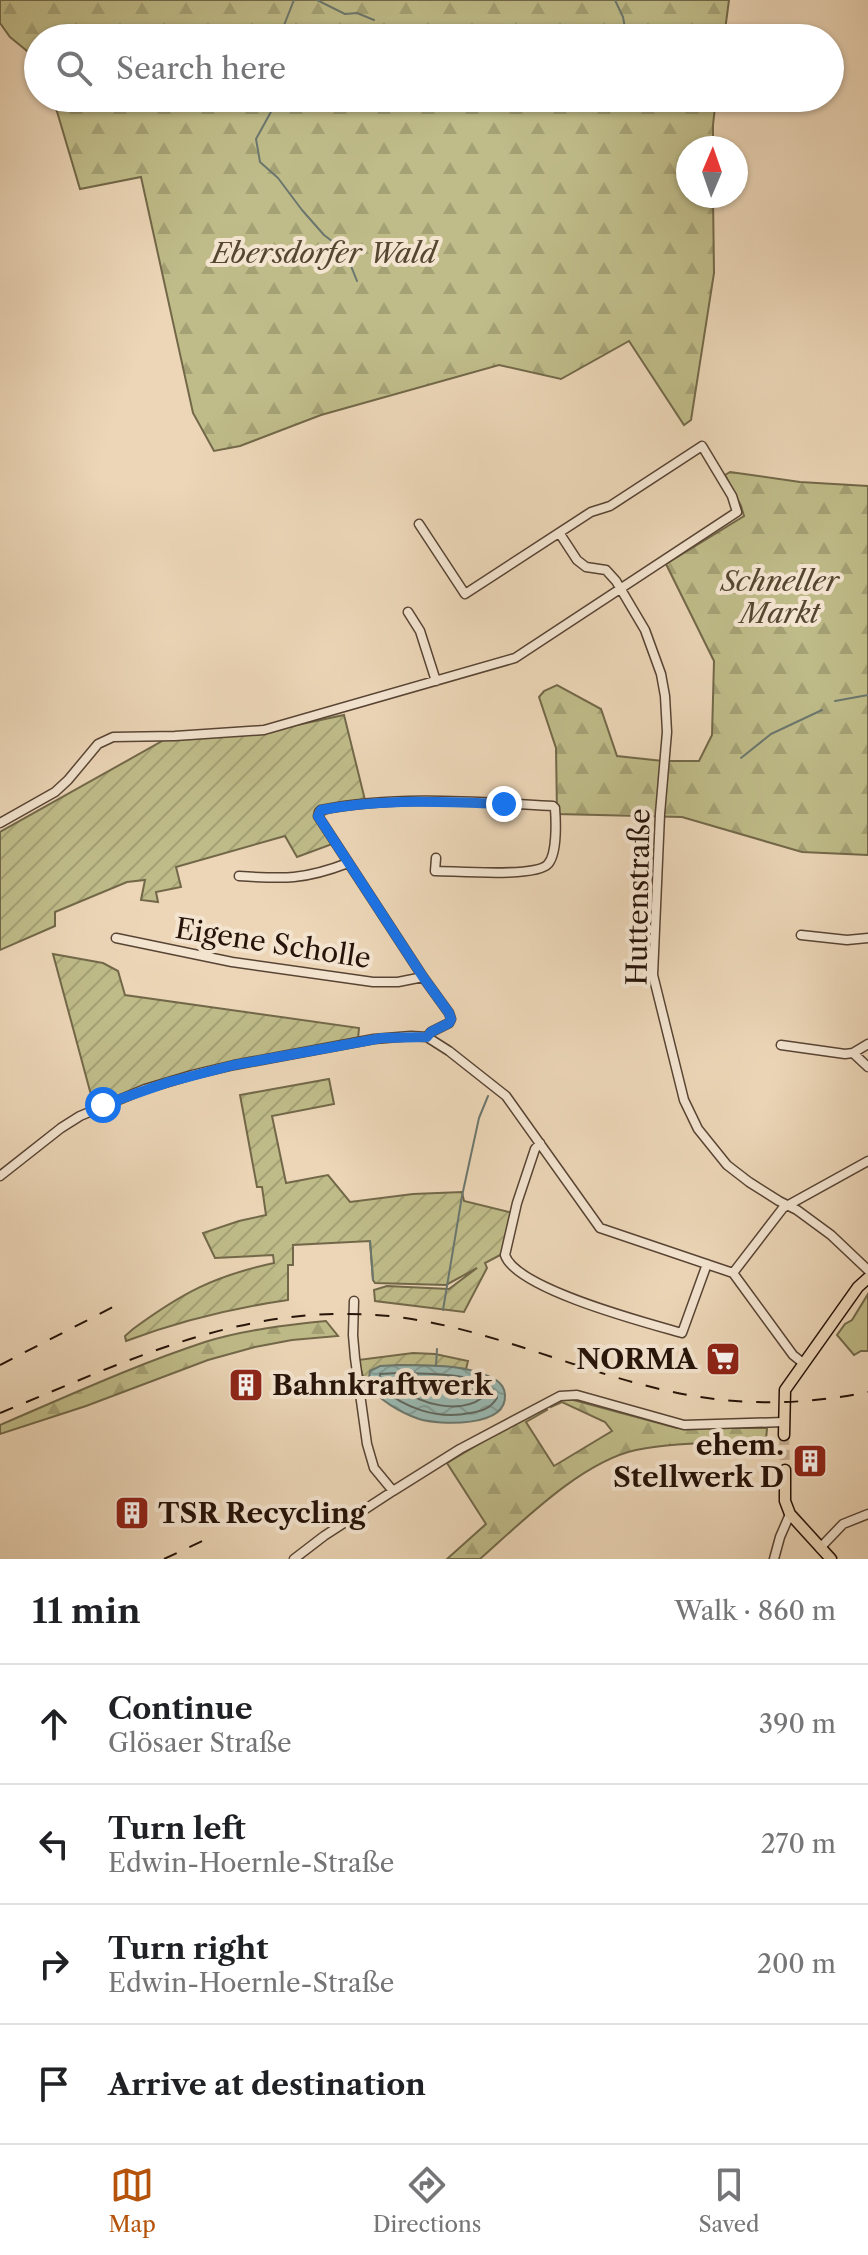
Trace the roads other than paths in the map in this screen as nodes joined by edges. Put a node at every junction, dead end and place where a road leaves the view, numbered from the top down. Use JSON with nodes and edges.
{"nodes":[{"id":1,"x":419,"y":524,"type":"dead end"},
{"id":2,"x":560,"y":534,"type":"junction"},
{"id":3,"x":621,"y":589,"type":"junction"},
{"id":4,"x":408,"y":612,"type":"dead end"},
{"id":5,"x":436,"y":681,"type":"junction"},
{"id":6,"x":0,"y":823,"type":"edge"},
{"id":7,"x":436,"y":858,"type":"dead end"},
{"id":8,"x":348,"y":863,"type":"junction"},
{"id":9,"x":239,"y":876,"type":"dead end"},
{"id":10,"x":801,"y":935,"type":"dead end"},
{"id":11,"x":116,"y":938,"type":"dead end"},
{"id":12,"x":868,"y":938,"type":"edge"},
{"id":13,"x":423,"y":977,"type":"junction"},
{"id":14,"x":427,"y":1037,"type":"junction"},
{"id":15,"x":868,"y":1044,"type":"edge"},
{"id":16,"x":781,"y":1045,"type":"dead end"},
{"id":17,"x":853,"y":1053,"type":"junction"},
{"id":18,"x":868,"y":1067,"type":"edge"},
{"id":19,"x":540,"y":1143,"type":"junction"},
{"id":20,"x":868,"y":1161,"type":"edge"},
{"id":21,"x":0,"y":1176,"type":"edge"},
{"id":22,"x":787,"y":1205,"type":"junction"},
{"id":23,"x":707,"y":1264,"type":"junction"},
{"id":24,"x":868,"y":1270,"type":"edge"},
{"id":25,"x":733,"y":1273,"type":"junction"},
{"id":26,"x":868,"y":1278,"type":"edge"},
{"id":27,"x":354,"y":1301,"type":"dead end"},
{"id":28,"x":803,"y":1363,"type":"junction"},
{"id":29,"x":784,"y":1422,"type":"junction"},
{"id":30,"x":784,"y":1435,"type":"tunnel mouth"},
{"id":31,"x":785,"y":1470,"type":"tunnel mouth"},
{"id":32,"x":393,"y":1491,"type":"junction"},
{"id":33,"x":790,"y":1514,"type":"junction"},
{"id":34,"x":868,"y":1514,"type":"edge"},
{"id":35,"x":820,"y":1548,"type":"junction"},
{"id":36,"x":294,"y":1559,"type":"edge"},
{"id":37,"x":774,"y":1559,"type":"edge"},
{"id":38,"x":831,"y":1559,"type":"edge"}],
"edges":[{"from":1,"to":2,"type":"street"},
{"from":2,"to":3,"type":"street"},
{"from":2,"to":3,"type":"street"},
{"from":3,"to":5,"type":"street"},
{"from":3,"to":22,"type":"street","name":"Huttenstraße"},
{"from":4,"to":5,"type":"street"},
{"from":5,"to":6,"type":"street"},
{"from":7,"to":8,"type":"street"},
{"from":8,"to":9,"type":"street"},
{"from":8,"to":13,"type":"street"},
{"from":10,"to":12,"type":"street"},
{"from":11,"to":13,"type":"street","name":"Eigene Scholle"},
{"from":13,"to":14,"type":"street"},
{"from":14,"to":19,"type":"street"},
{"from":14,"to":21,"type":"street"},
{"from":15,"to":17,"type":"street"},
{"from":16,"to":17,"type":"street"},
{"from":17,"to":18,"type":"street"},
{"from":19,"to":23,"type":"street"},
{"from":19,"to":23,"type":"street"},
{"from":20,"to":22,"type":"street"},
{"from":22,"to":24,"type":"street","name":"Huttenstraße"},
{"from":22,"to":25,"type":"street"},
{"from":23,"to":25,"type":"street"},
{"from":25,"to":28,"type":"street"},
{"from":26,"to":28,"type":"main road"},
{"from":27,"to":32,"type":"street"},
{"from":28,"to":29,"type":"main road"},
{"from":29,"to":30,"type":"main road"},
{"from":29,"to":32,"type":"street"},
{"from":31,"to":33,"type":"main road"},
{"from":32,"to":36,"type":"street"},
{"from":33,"to":35,"type":"main road"},
{"from":33,"to":37,"type":"street"},
{"from":34,"to":35,"type":"street"},
{"from":35,"to":38,"type":"main road"}]}
